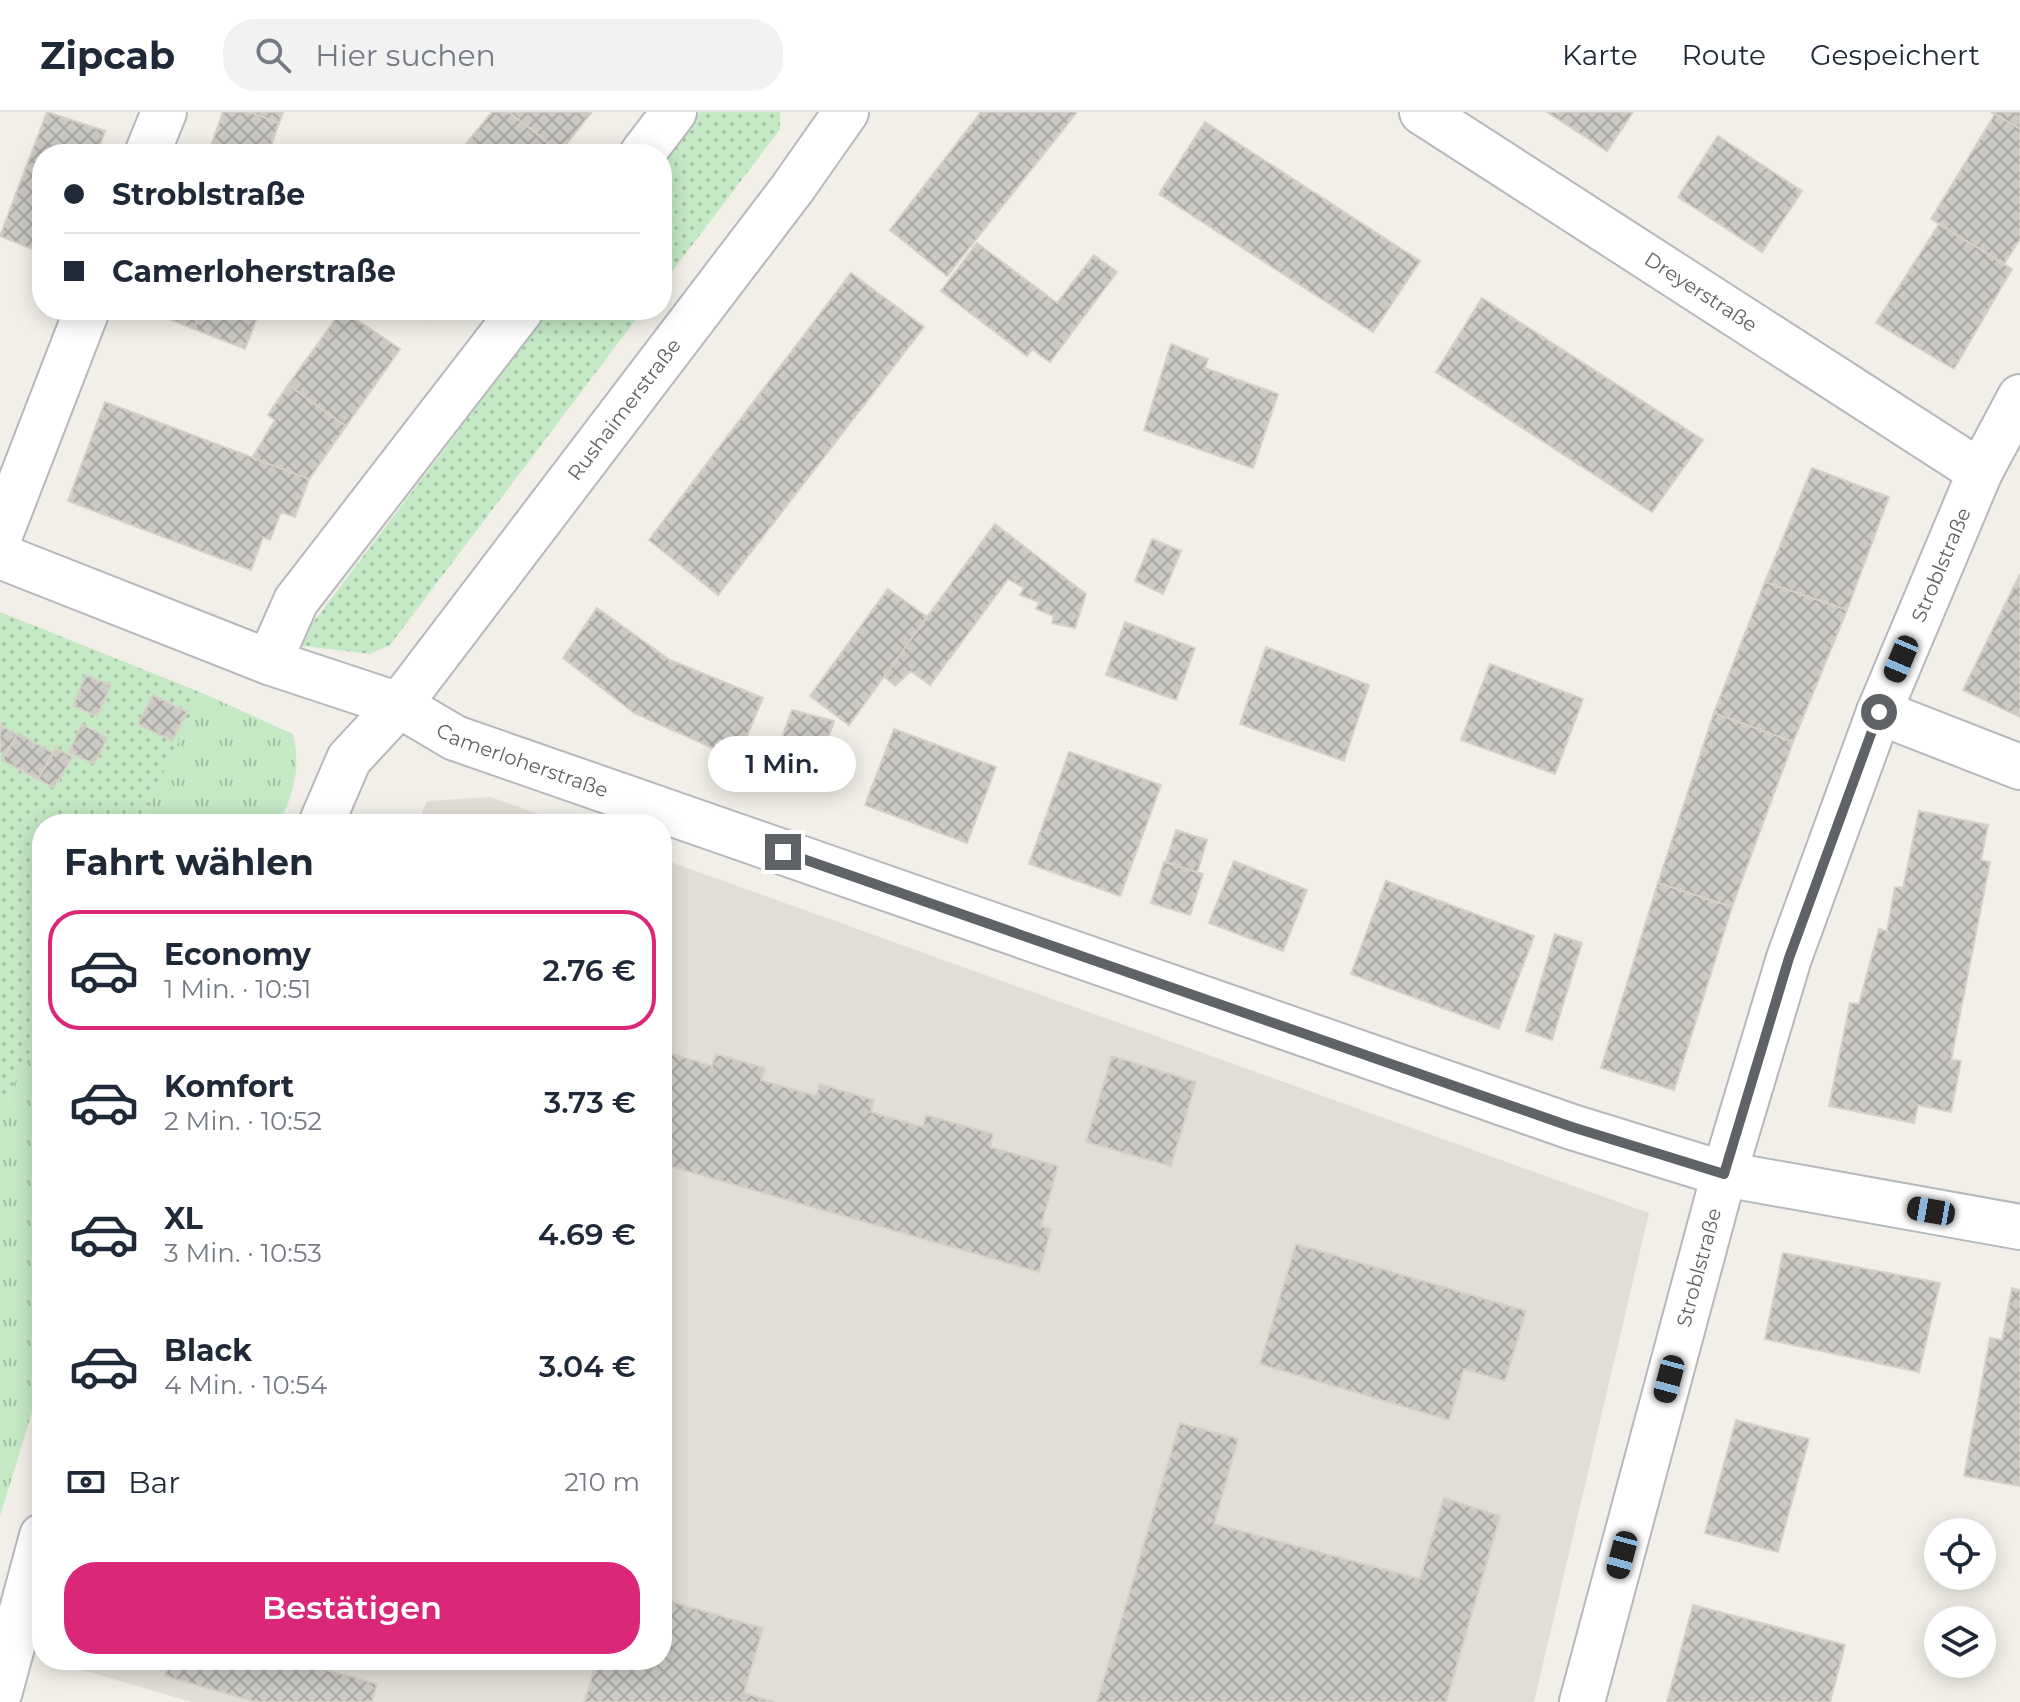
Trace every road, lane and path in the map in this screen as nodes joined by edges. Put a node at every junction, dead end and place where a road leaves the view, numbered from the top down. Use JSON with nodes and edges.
{"nodes":[{"id":1,"x":164,"y":112,"type":"edge"},
{"id":2,"x":674,"y":112,"type":"edge"},
{"id":3,"x":1422,"y":112,"type":"edge"},
{"id":4,"x":838,"y":114,"type":"edge"},
{"id":5,"x":151,"y":144,"type":"edge"},
{"id":6,"x":650,"y":144,"type":"edge"},
{"id":7,"x":83,"y":320,"type":"edge"},
{"id":8,"x":513,"y":320,"type":"edge"},
{"id":9,"x":2020,"y":397,"type":"edge"},
{"id":10,"x":1980,"y":472,"type":"junction"},
{"id":11,"x":0,"y":535,"type":"edge"},
{"id":12,"x":0,"y":556,"type":"edge"},
{"id":13,"x":269,"y":662,"type":"junction"},
{"id":14,"x":399,"y":705,"type":"junction"},
{"id":15,"x":1879,"y":712,"type":"junction"},
{"id":16,"x":2020,"y":767,"type":"edge"},
{"id":17,"x":325,"y":814,"type":"edge"},
{"id":18,"x":1724,"y":1174,"type":"junction"},
{"id":19,"x":2020,"y":1227,"type":"edge"},
{"id":20,"x":32,"y":1573,"type":"edge"},
{"id":21,"x":0,"y":1691,"type":"edge"},
{"id":22,"x":1582,"y":1702,"type":"edge"}],
"edges":[{"from":1,"to":5,"type":"street"},
{"from":2,"to":6,"type":"street"},
{"from":3,"to":10,"type":"street","name":"Dreyerstraße"},
{"from":4,"to":14,"type":"street","name":"Rushaimerstraße"},
{"from":7,"to":11,"type":"street"},
{"from":8,"to":13,"type":"street"},
{"from":9,"to":10,"type":"street","name":"Stroblstraße"},
{"from":10,"to":15,"type":"street","name":"Stroblstraße"},
{"from":12,"to":13,"type":"street","name":"Camerloherstraße"},
{"from":13,"to":14,"type":"street","name":"Camerloherstraße"},
{"from":14,"to":17,"type":"street","name":"Rushaimerstraße"},
{"from":14,"to":18,"type":"street","name":"Camerloherstraße"},
{"from":15,"to":16,"type":"street"},
{"from":15,"to":18,"type":"street","name":"Stroblstraße"},
{"from":18,"to":19,"type":"street","name":"Camerloherstraße"},
{"from":18,"to":22,"type":"street","name":"Stroblstraße"},
{"from":20,"to":21,"type":"street"}]}
